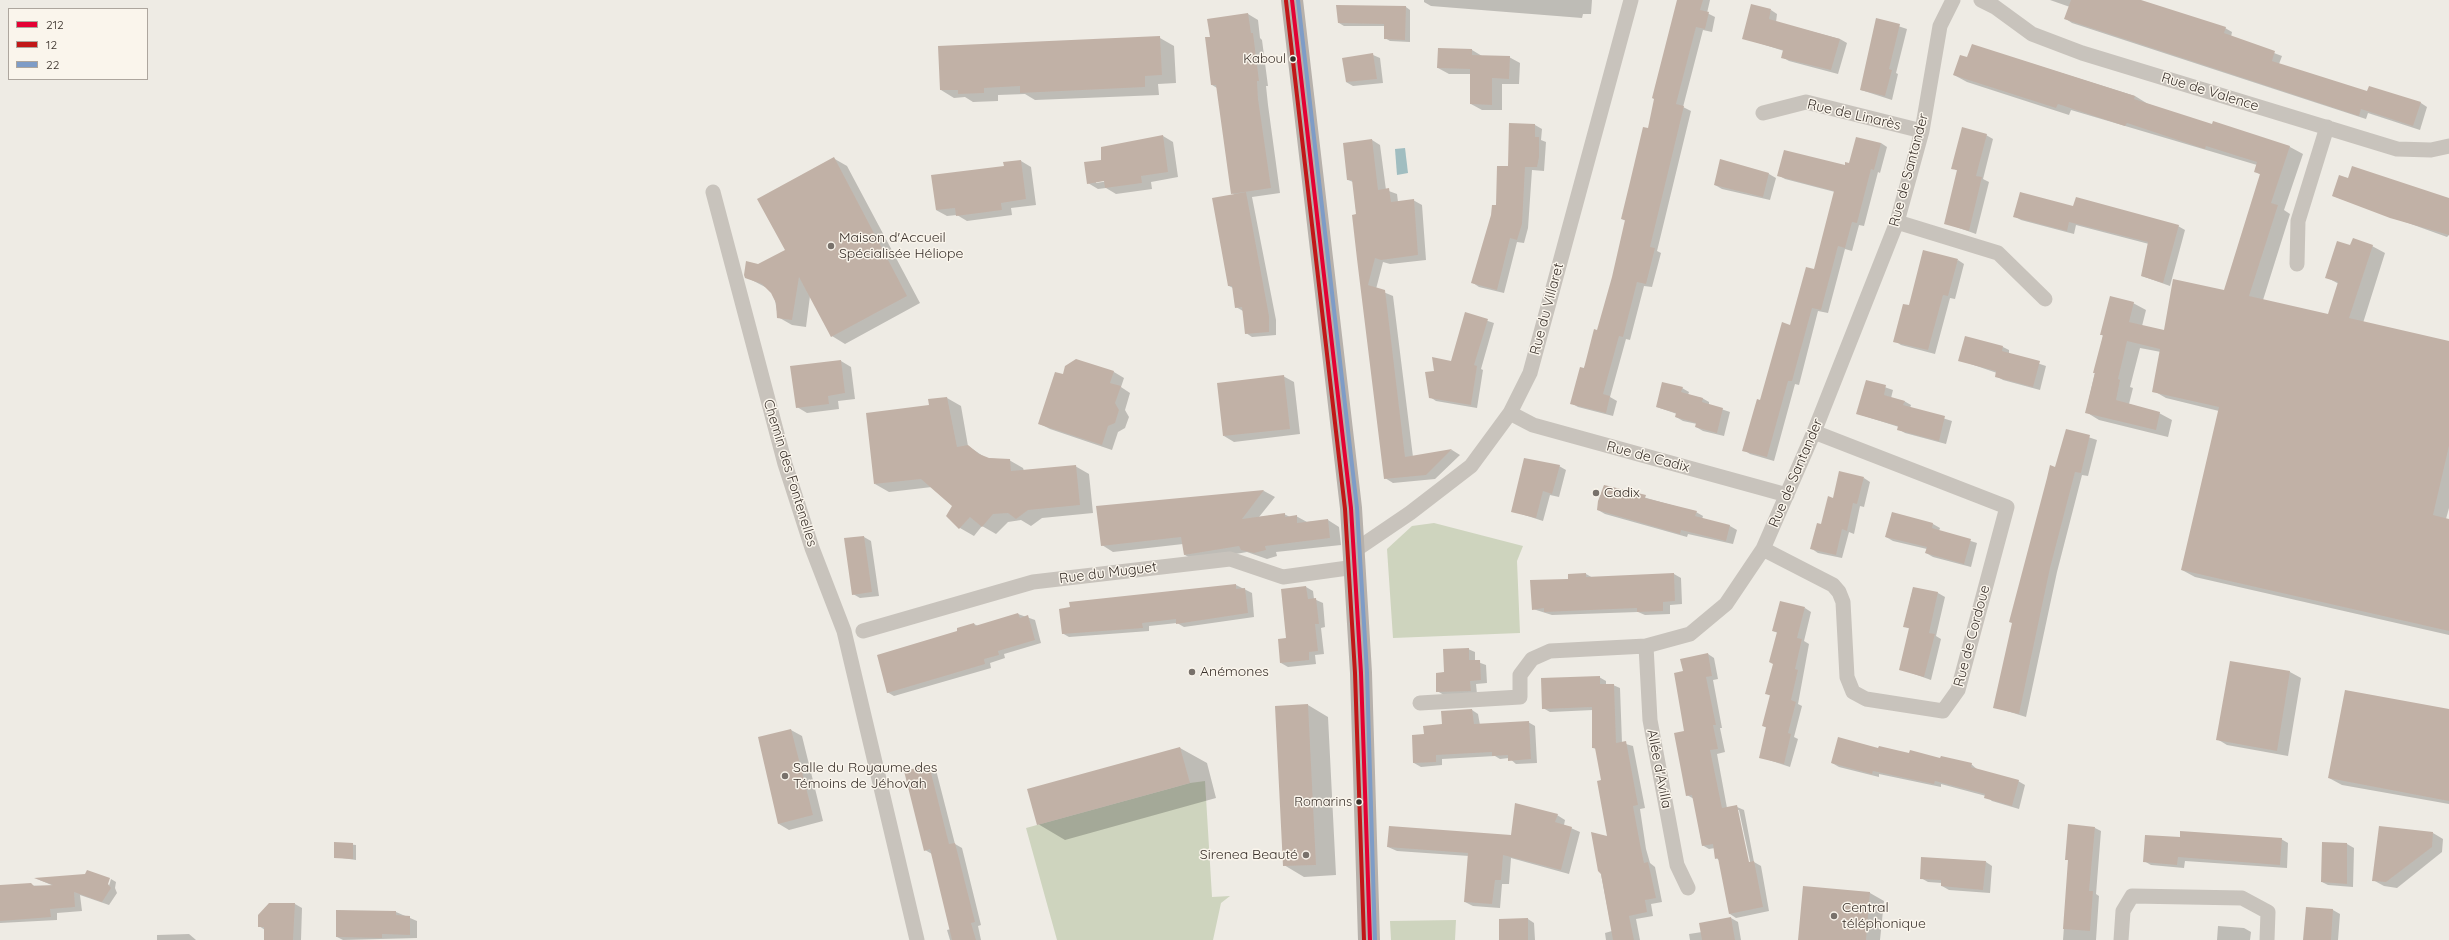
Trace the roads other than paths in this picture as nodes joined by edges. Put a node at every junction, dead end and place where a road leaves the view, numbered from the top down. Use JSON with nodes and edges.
{"nodes":[{"id":1,"x":1292,"y":0,"type":"edge"},
{"id":2,"x":1631,"y":0,"type":"edge"},
{"id":3,"x":1953,"y":0,"type":"edge"},
{"id":4,"x":1981,"y":0,"type":"edge"},
{"id":5,"x":1763,"y":113,"type":"dead end"},
{"id":6,"x":2327,"y":127,"type":"junction"},
{"id":7,"x":1922,"y":131,"type":"junction"},
{"id":8,"x":2449,"y":146,"type":"edge"},
{"id":9,"x":713,"y":192,"type":"dead end"},
{"id":10,"x":1897,"y":222,"type":"junction"},
{"id":11,"x":2297,"y":264,"type":"dead end"},
{"id":12,"x":2045,"y":299,"type":"dead end"},
{"id":13,"x":1510,"y":413,"type":"junction"},
{"id":14,"x":1814,"y":432,"type":"junction"},
{"id":15,"x":1788,"y":494,"type":"junction"},
{"id":16,"x":1763,"y":549,"type":"junction"},
{"id":17,"x":1355,"y":559,"type":"junction"},
{"id":18,"x":863,"y":631,"type":"dead end"},
{"id":19,"x":1646,"y":646,"type":"junction"},
{"id":20,"x":1420,"y":703,"type":"dead end"},
{"id":21,"x":1688,"y":888,"type":"dead end"},
{"id":22,"x":1369,"y":937,"type":"edge"},
{"id":23,"x":917,"y":940,"type":"edge"},
{"id":24,"x":2121,"y":940,"type":"edge"},
{"id":25,"x":2267,"y":940,"type":"edge"}],
"edges":[{"from":1,"to":17,"type":"main road"},
{"from":2,"to":13,"type":"street","name":"Rue du Villaret"},
{"from":3,"to":7,"type":"street","name":"Rue de Santander"},
{"from":4,"to":6,"type":"street","name":"Rue de Valence"},
{"from":5,"to":7,"type":"street","name":"Rue de Linarès"},
{"from":6,"to":8,"type":"street","name":"Rue de Valence"},
{"from":6,"to":11,"type":"street"},
{"from":7,"to":10,"type":"street","name":"Rue de Santander"},
{"from":9,"to":23,"type":"street","name":"Chemin des Fontenelles"},
{"from":10,"to":12,"type":"street"},
{"from":10,"to":14,"type":"street","name":"Rue de Santander"},
{"from":13,"to":15,"type":"street","name":"Rue de Cadix"},
{"from":13,"to":17,"type":"street","name":"Rue du Villaret"},
{"from":14,"to":15,"type":"street","name":"Rue de Santander"},
{"from":14,"to":16,"type":"street","name":"Rue de Cordoue"},
{"from":15,"to":16,"type":"street","name":"Rue de Santander"},
{"from":16,"to":19,"type":"street","name":"Rue de Santander"},
{"from":17,"to":18,"type":"street","name":"Rue du Muguet"},
{"from":17,"to":22,"type":"main road"},
{"from":19,"to":20,"type":"street","name":"Rue de Santander"},
{"from":19,"to":21,"type":"street","name":"Allée d'Avilla"},
{"from":24,"to":25,"type":"street"}]}
